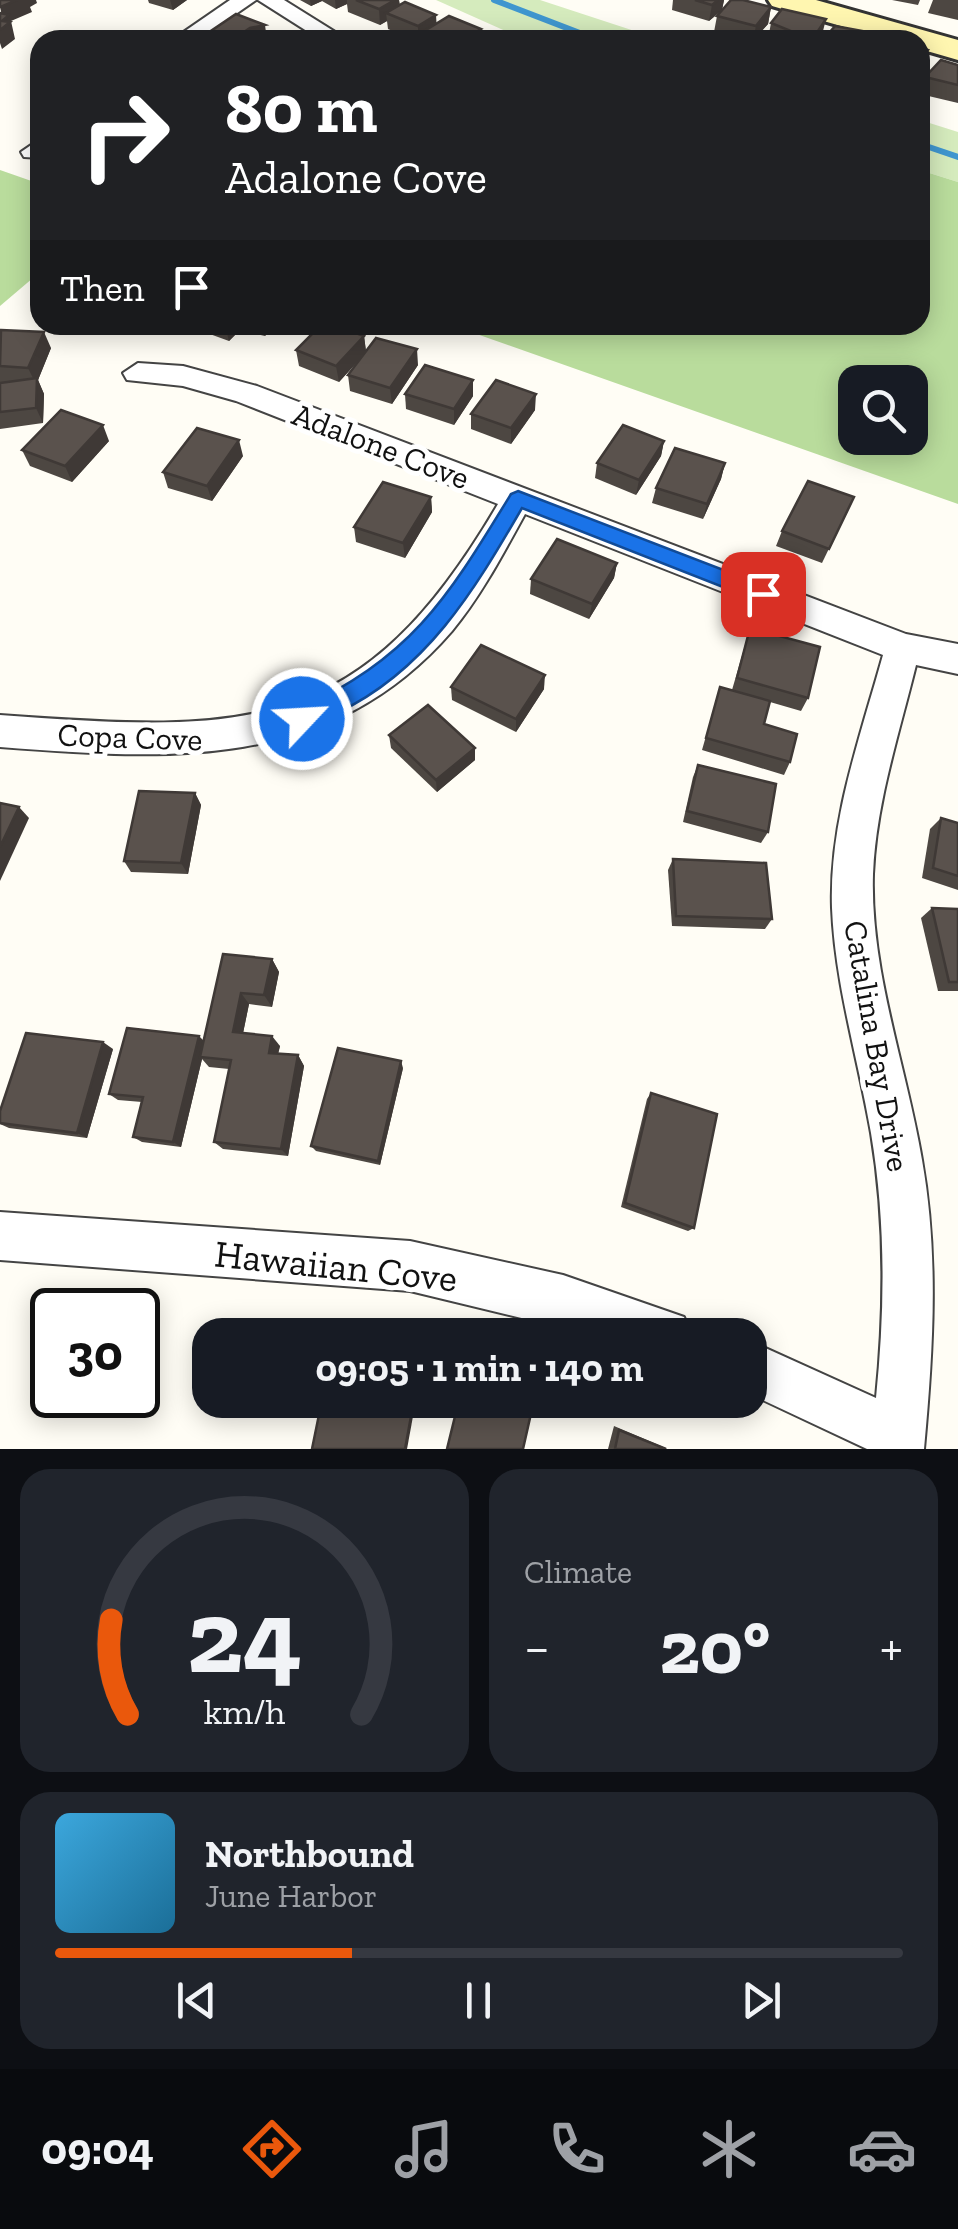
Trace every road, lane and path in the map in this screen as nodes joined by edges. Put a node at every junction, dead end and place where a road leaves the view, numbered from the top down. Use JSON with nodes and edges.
{"nodes":[{"id":1,"x":246,"y":0,"type":"edge"},
{"id":2,"x":269,"y":0,"type":"edge"},
{"id":3,"x":783,"y":0,"type":"edge"},
{"id":4,"x":199,"y":30,"type":"edge"},
{"id":5,"x":320,"y":30,"type":"edge"},
{"id":6,"x":888,"y":30,"type":"edge"},
{"id":7,"x":930,"y":42,"type":"edge"},
{"id":8,"x":958,"y":50,"type":"edge"},
{"id":9,"x":138,"y":373,"type":"dead end"},
{"id":10,"x":518,"y":499,"type":"junction"},
{"id":11,"x":903,"y":648,"type":"junction"},
{"id":12,"x":958,"y":659,"type":"edge"},
{"id":13,"x":0,"y":731,"type":"edge"},
{"id":14,"x":0,"y":1236,"type":"edge"},
{"id":15,"x":616,"y":1318,"type":"edge"},
{"id":16,"x":767,"y":1376,"type":"edge"},
{"id":17,"x":898,"y":1443,"type":"edge"}],
"edges":[{"from":1,"to":4,"type":"street"},
{"from":2,"to":5,"type":"street"},
{"from":3,"to":6,"type":"street"},
{"from":7,"to":8,"type":"street"},
{"from":9,"to":10,"type":"street","name":"Adalone Cove"},
{"from":10,"to":11,"type":"street","name":"Adalone Cove"},
{"from":10,"to":13,"type":"street","name":"Copa Cove"},
{"from":11,"to":12,"type":"street","name":"Adalone Cove"},
{"from":11,"to":17,"type":"street","name":"Catalina Bay Drive"},
{"from":14,"to":15,"type":"street","name":"Hawaiian Cove"},
{"from":16,"to":17,"type":"street"}]}
